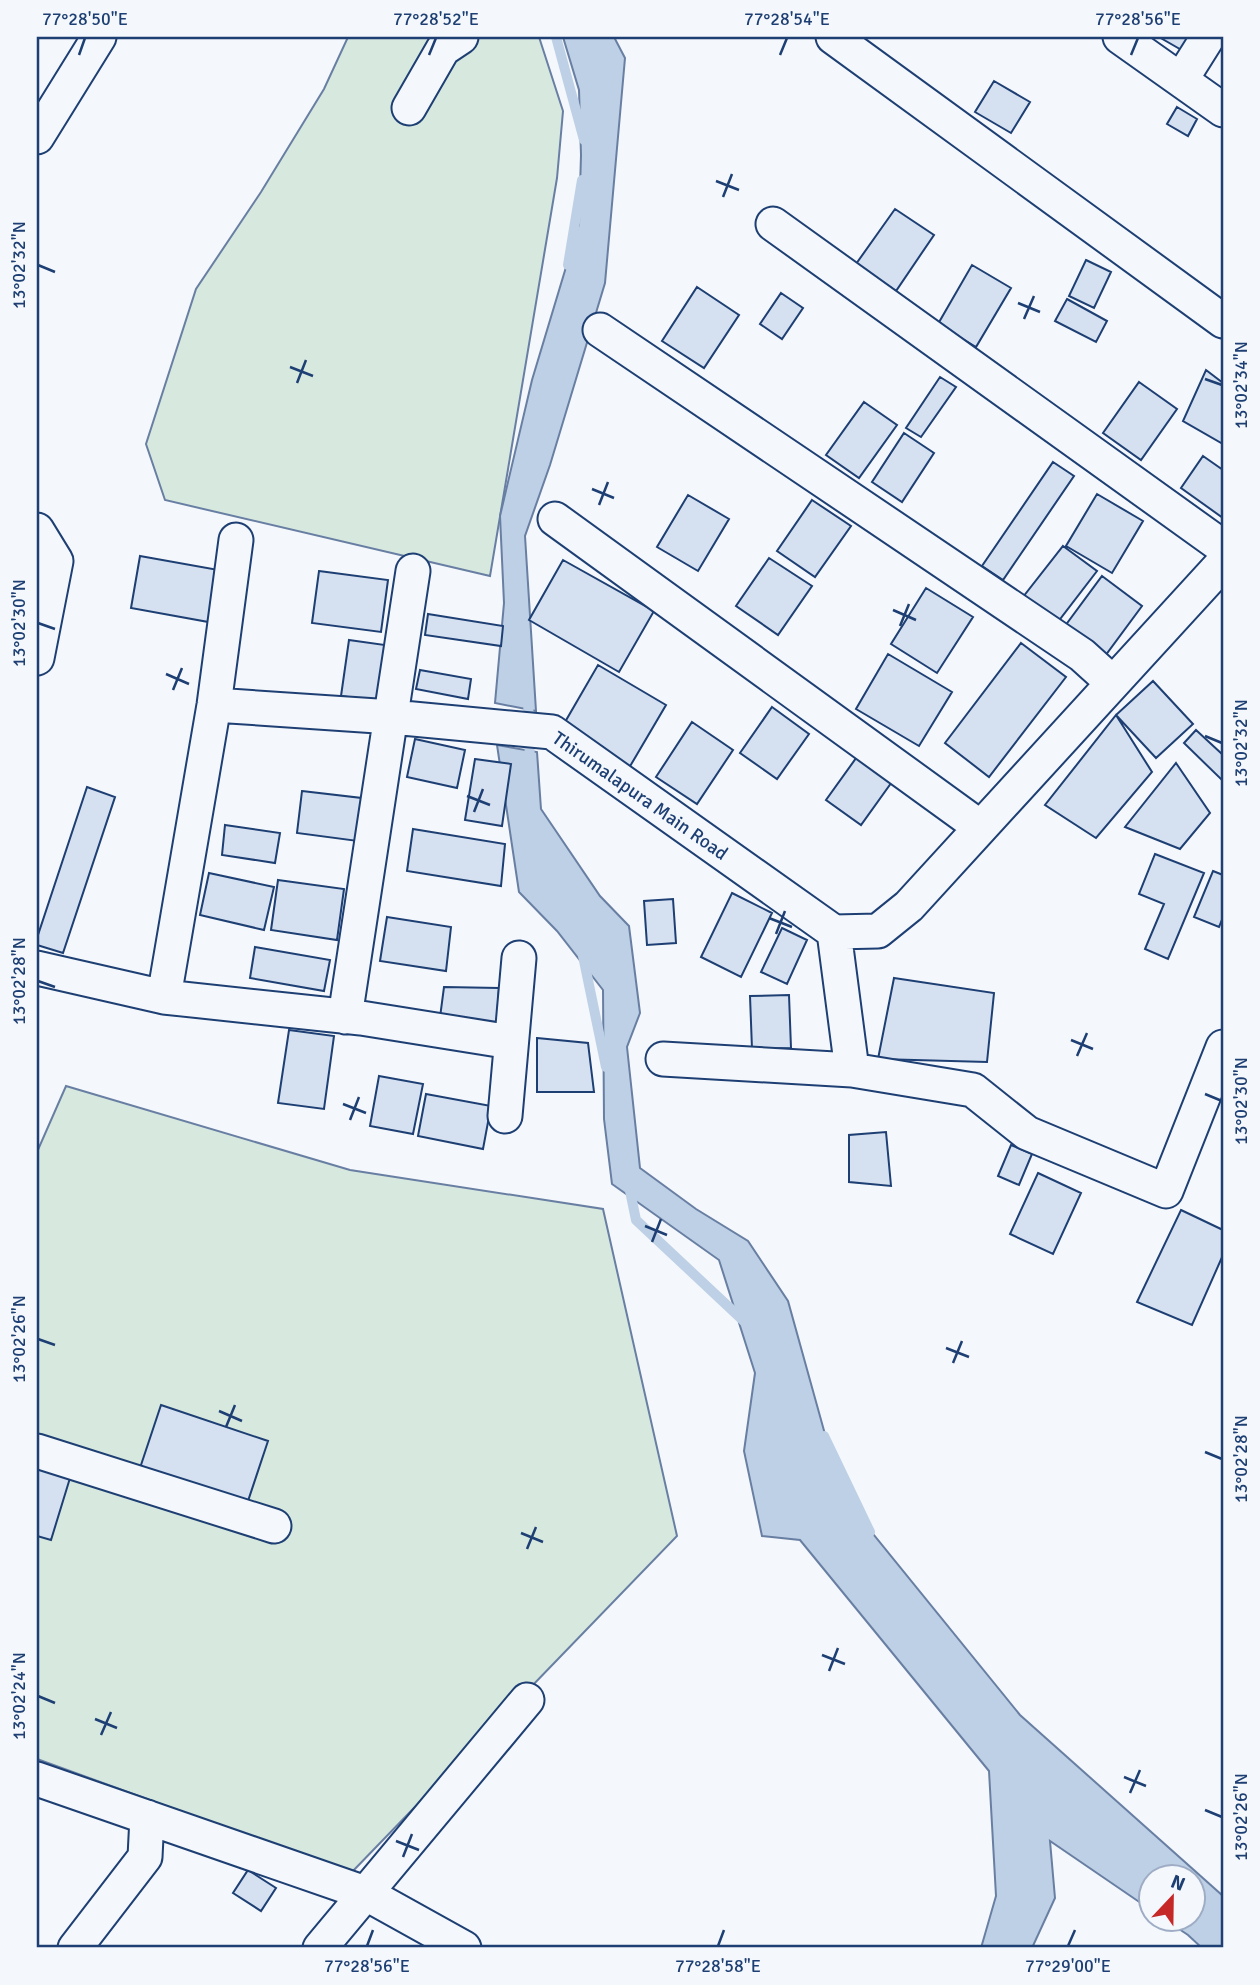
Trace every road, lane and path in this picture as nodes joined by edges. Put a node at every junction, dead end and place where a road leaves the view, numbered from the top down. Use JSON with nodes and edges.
{"nodes":[{"id":1,"x":99,"y":37,"type":"edge"},
{"id":2,"x":461,"y":37,"type":"edge"},
{"id":3,"x":833,"y":37,"type":"edge"},
{"id":4,"x":1120,"y":37,"type":"edge"},
{"id":5,"x":1208,"y":37,"type":"edge"},
{"id":6,"x":1181,"y":80,"type":"junction"},
{"id":7,"x":409,"y":108,"type":"dead end"},
{"id":8,"x":1223,"y":110,"type":"edge"},
{"id":9,"x":37,"y":137,"type":"edge"},
{"id":10,"x":773,"y":224,"type":"dead end"},
{"id":11,"x":1223,"y":321,"type":"edge"},
{"id":12,"x":600,"y":330,"type":"dead end"},
{"id":13,"x":555,"y":519,"type":"dead end"},
{"id":14,"x":37,"y":530,"type":"edge"},
{"id":15,"x":236,"y":540,"type":"dead end"},
{"id":16,"x":1223,"y":547,"type":"edge"},
{"id":17,"x":1223,"y":563,"type":"edge"},
{"id":18,"x":413,"y":571,"type":"dead end"},
{"id":19,"x":37,"y":658,"type":"edge"},
{"id":20,"x":1113,"y":683,"type":"junction"},
{"id":21,"x":214,"y":705,"type":"junction"},
{"id":22,"x":392,"y":717,"type":"junction"},
{"id":23,"x":980,"y":827,"type":"junction"},
{"id":24,"x":834,"y":932,"type":"junction"},
{"id":25,"x":519,"y":958,"type":"dead end"},
{"id":26,"x":37,"y":968,"type":"edge"},
{"id":27,"x":163,"y":997,"type":"junction"},
{"id":28,"x":345,"y":1017,"type":"junction"},
{"id":29,"x":511,"y":1042,"type":"junction"},
{"id":30,"x":1223,"y":1047,"type":"edge"},
{"id":31,"x":663,"y":1059,"type":"dead end"},
{"id":32,"x":852,"y":1070,"type":"junction"},
{"id":33,"x":505,"y":1116,"type":"dead end"},
{"id":34,"x":37,"y":1451,"type":"edge"},
{"id":35,"x":274,"y":1526,"type":"dead end"},
{"id":36,"x":527,"y":1700,"type":"dead end"},
{"id":37,"x":37,"y":1779,"type":"edge"},
{"id":38,"x":147,"y":1817,"type":"junction"},
{"id":39,"x":365,"y":1894,"type":"junction"},
{"id":40,"x":75,"y":1948,"type":"edge"},
{"id":41,"x":320,"y":1948,"type":"edge"},
{"id":42,"x":464,"y":1948,"type":"edge"}],
"edges":[{"from":1,"to":9,"type":"street"},
{"from":2,"to":7,"type":"street"},
{"from":3,"to":11,"type":"street"},
{"from":4,"to":6,"type":"street"},
{"from":5,"to":6,"type":"street"},
{"from":6,"to":8,"type":"street"},
{"from":10,"to":16,"type":"street"},
{"from":12,"to":20,"type":"street"},
{"from":13,"to":23,"type":"street"},
{"from":14,"to":19,"type":"street"},
{"from":15,"to":21,"type":"street"},
{"from":17,"to":20,"type":"street"},
{"from":18,"to":22,"type":"street"},
{"from":20,"to":23,"type":"street"},
{"from":21,"to":22,"type":"street","name":"Thirumalapura Main Road"},
{"from":21,"to":27,"type":"street"},
{"from":22,"to":24,"type":"street","name":"Thirumalapura Main Road"},
{"from":22,"to":28,"type":"street"},
{"from":23,"to":24,"type":"street"},
{"from":24,"to":32,"type":"street"},
{"from":25,"to":29,"type":"street"},
{"from":26,"to":27,"type":"street"},
{"from":27,"to":28,"type":"street"},
{"from":28,"to":29,"type":"street"},
{"from":29,"to":33,"type":"street"},
{"from":30,"to":32,"type":"street"},
{"from":31,"to":32,"type":"street"},
{"from":34,"to":35,"type":"street"},
{"from":36,"to":39,"type":"street"},
{"from":37,"to":38,"type":"street"},
{"from":38,"to":39,"type":"street"},
{"from":38,"to":40,"type":"street"},
{"from":39,"to":41,"type":"street"},
{"from":39,"to":42,"type":"street"}]}
